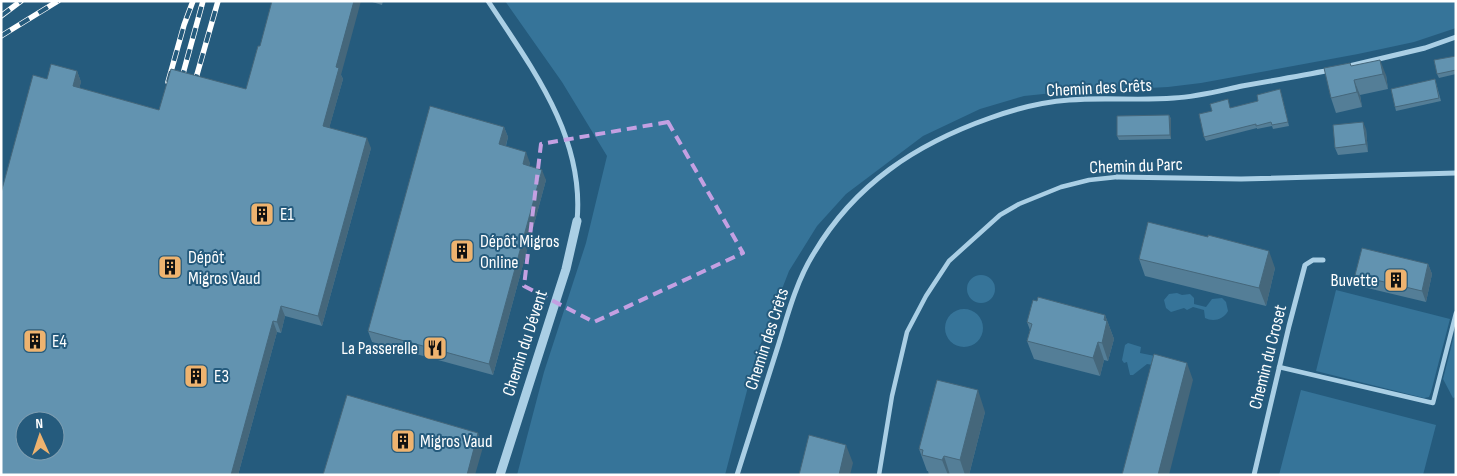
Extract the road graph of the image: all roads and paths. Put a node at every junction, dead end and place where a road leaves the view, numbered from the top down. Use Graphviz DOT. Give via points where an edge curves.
graph roads {
  1 [pos="488,1"];
  2 [pos="1456,37"];
  3 [pos="1456,173"];
  4 [pos="1117,177"];
  5 [pos="577,221"];
  6 [pos="1323,260"];
  7 [pos="1456,313"];
  8 [pos="1279,367"];
  9 [pos="500,475"];
  10 [pos="737,475"];
  11 [pos="879,475"];
  12 [pos="1254,475"];
  1 -- 5 [label="street" via="547,92 564,129 577,184"];
  2 -- 10 [label="street, Chemin des Crêts" via="1364,63 1197,96 1068,100 1035,105 970,125 918,149 852,202 813,254 797,288"];
  3 -- 4 [label="street, Chemin du Parc" via="1250,179"];
  4 -- 11 [label="street, Chemin du Parc" via="1061,187 1018,204 1000,215 949,261 907,332"];
  5 -- 9 [label="street, Chemin du Dévent" via="566,269"];
  6 -- 8 [label="street, Chemin du Croset" via="1313,260 1305,265"];
  7 -- 8 [label="street" via="1433,404"];
  8 -- 12 [label="street, Chemin du Croset"];
}
